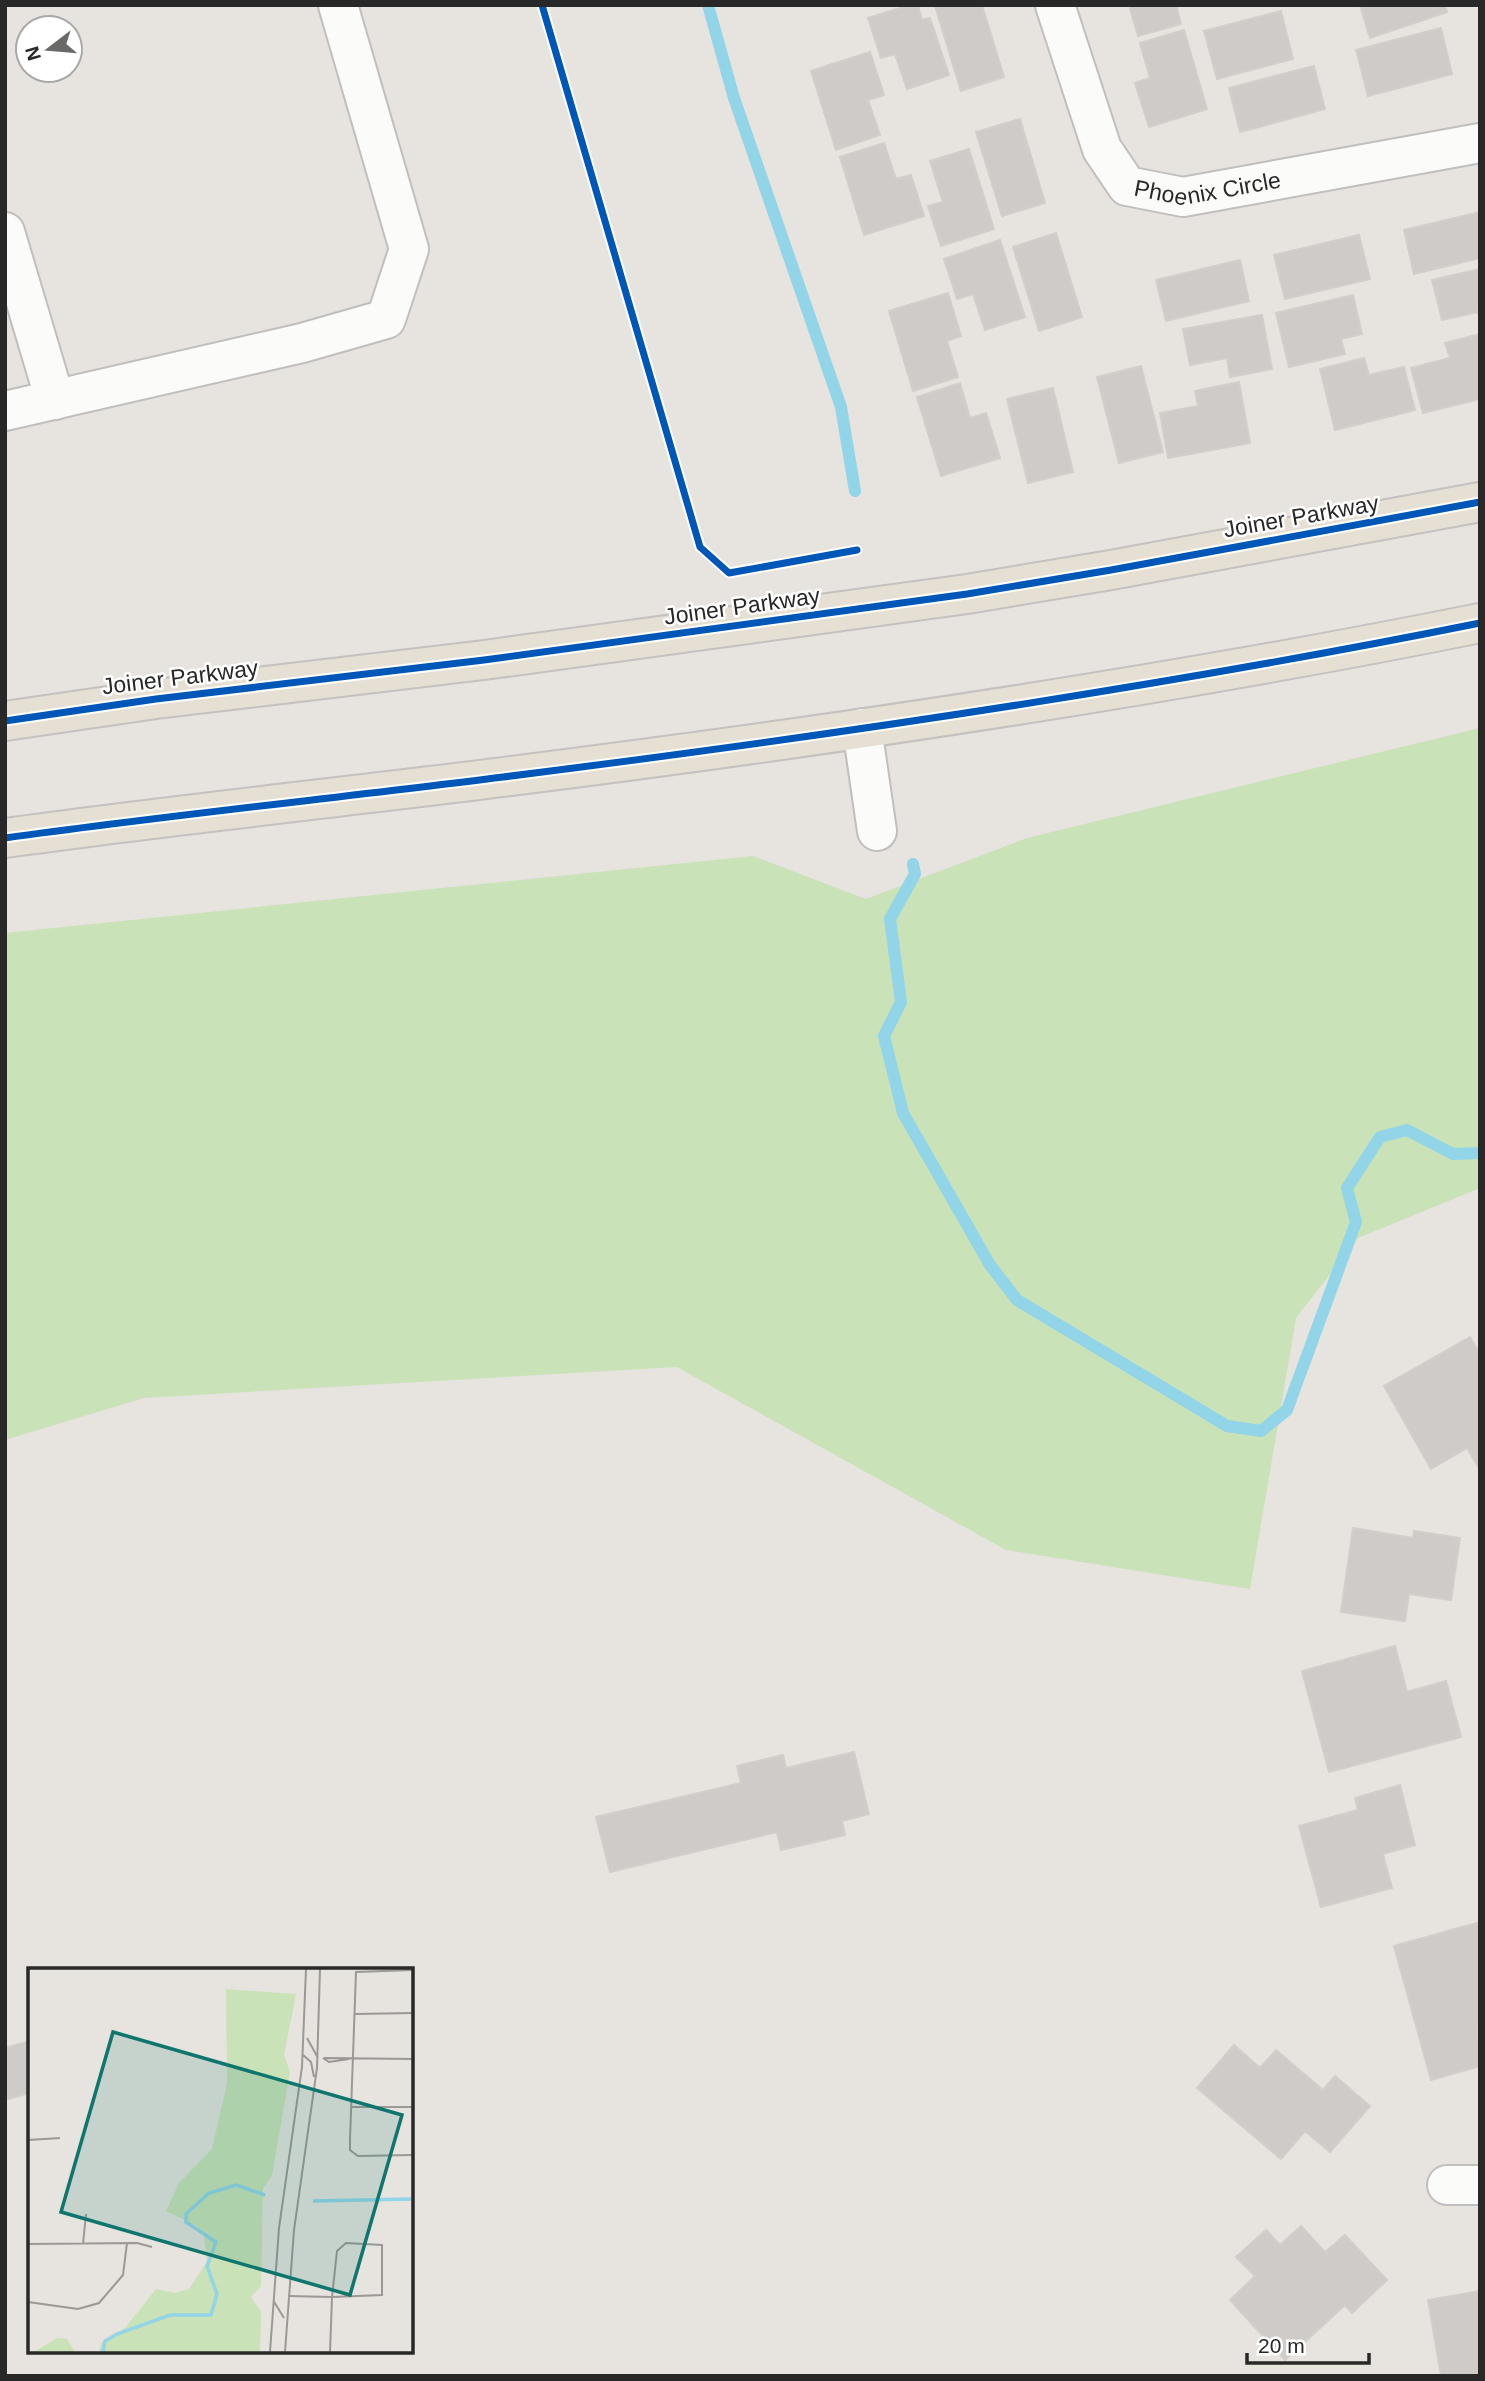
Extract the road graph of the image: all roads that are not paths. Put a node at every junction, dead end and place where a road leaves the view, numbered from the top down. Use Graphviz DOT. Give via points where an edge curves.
graph roads {
  1 [pos="338,5"];
  2 [pos="1055,5"];
  3 [pos="1480,142"];
  4 [pos="5,232"];
  5 [pos="55,400"];
  6 [pos="5,411"];
  7 [pos="1480,502"];
  8 [pos="1471,622"];
  9 [pos="5,721"];
  10 [pos="862,728"];
  11 [pos="877,831"];
  12 [pos="5,838"];
  1 -- 5 [label="street" via="409,249 386,319"];
  2 -- 3 [label="street, Phoenix Circle" via="1102,149 1127,186 1183,197"];
  4 -- 5 [label="street"];
  5 -- 6 [label="street"];
  7 -- 9 [label="main road, Joiner Parkway" via="967,594"];
  8 -- 10 [label="main road" via="1129,688"];
  10 -- 11 [label="street"];
  10 -- 12 [label="main road"];
}
